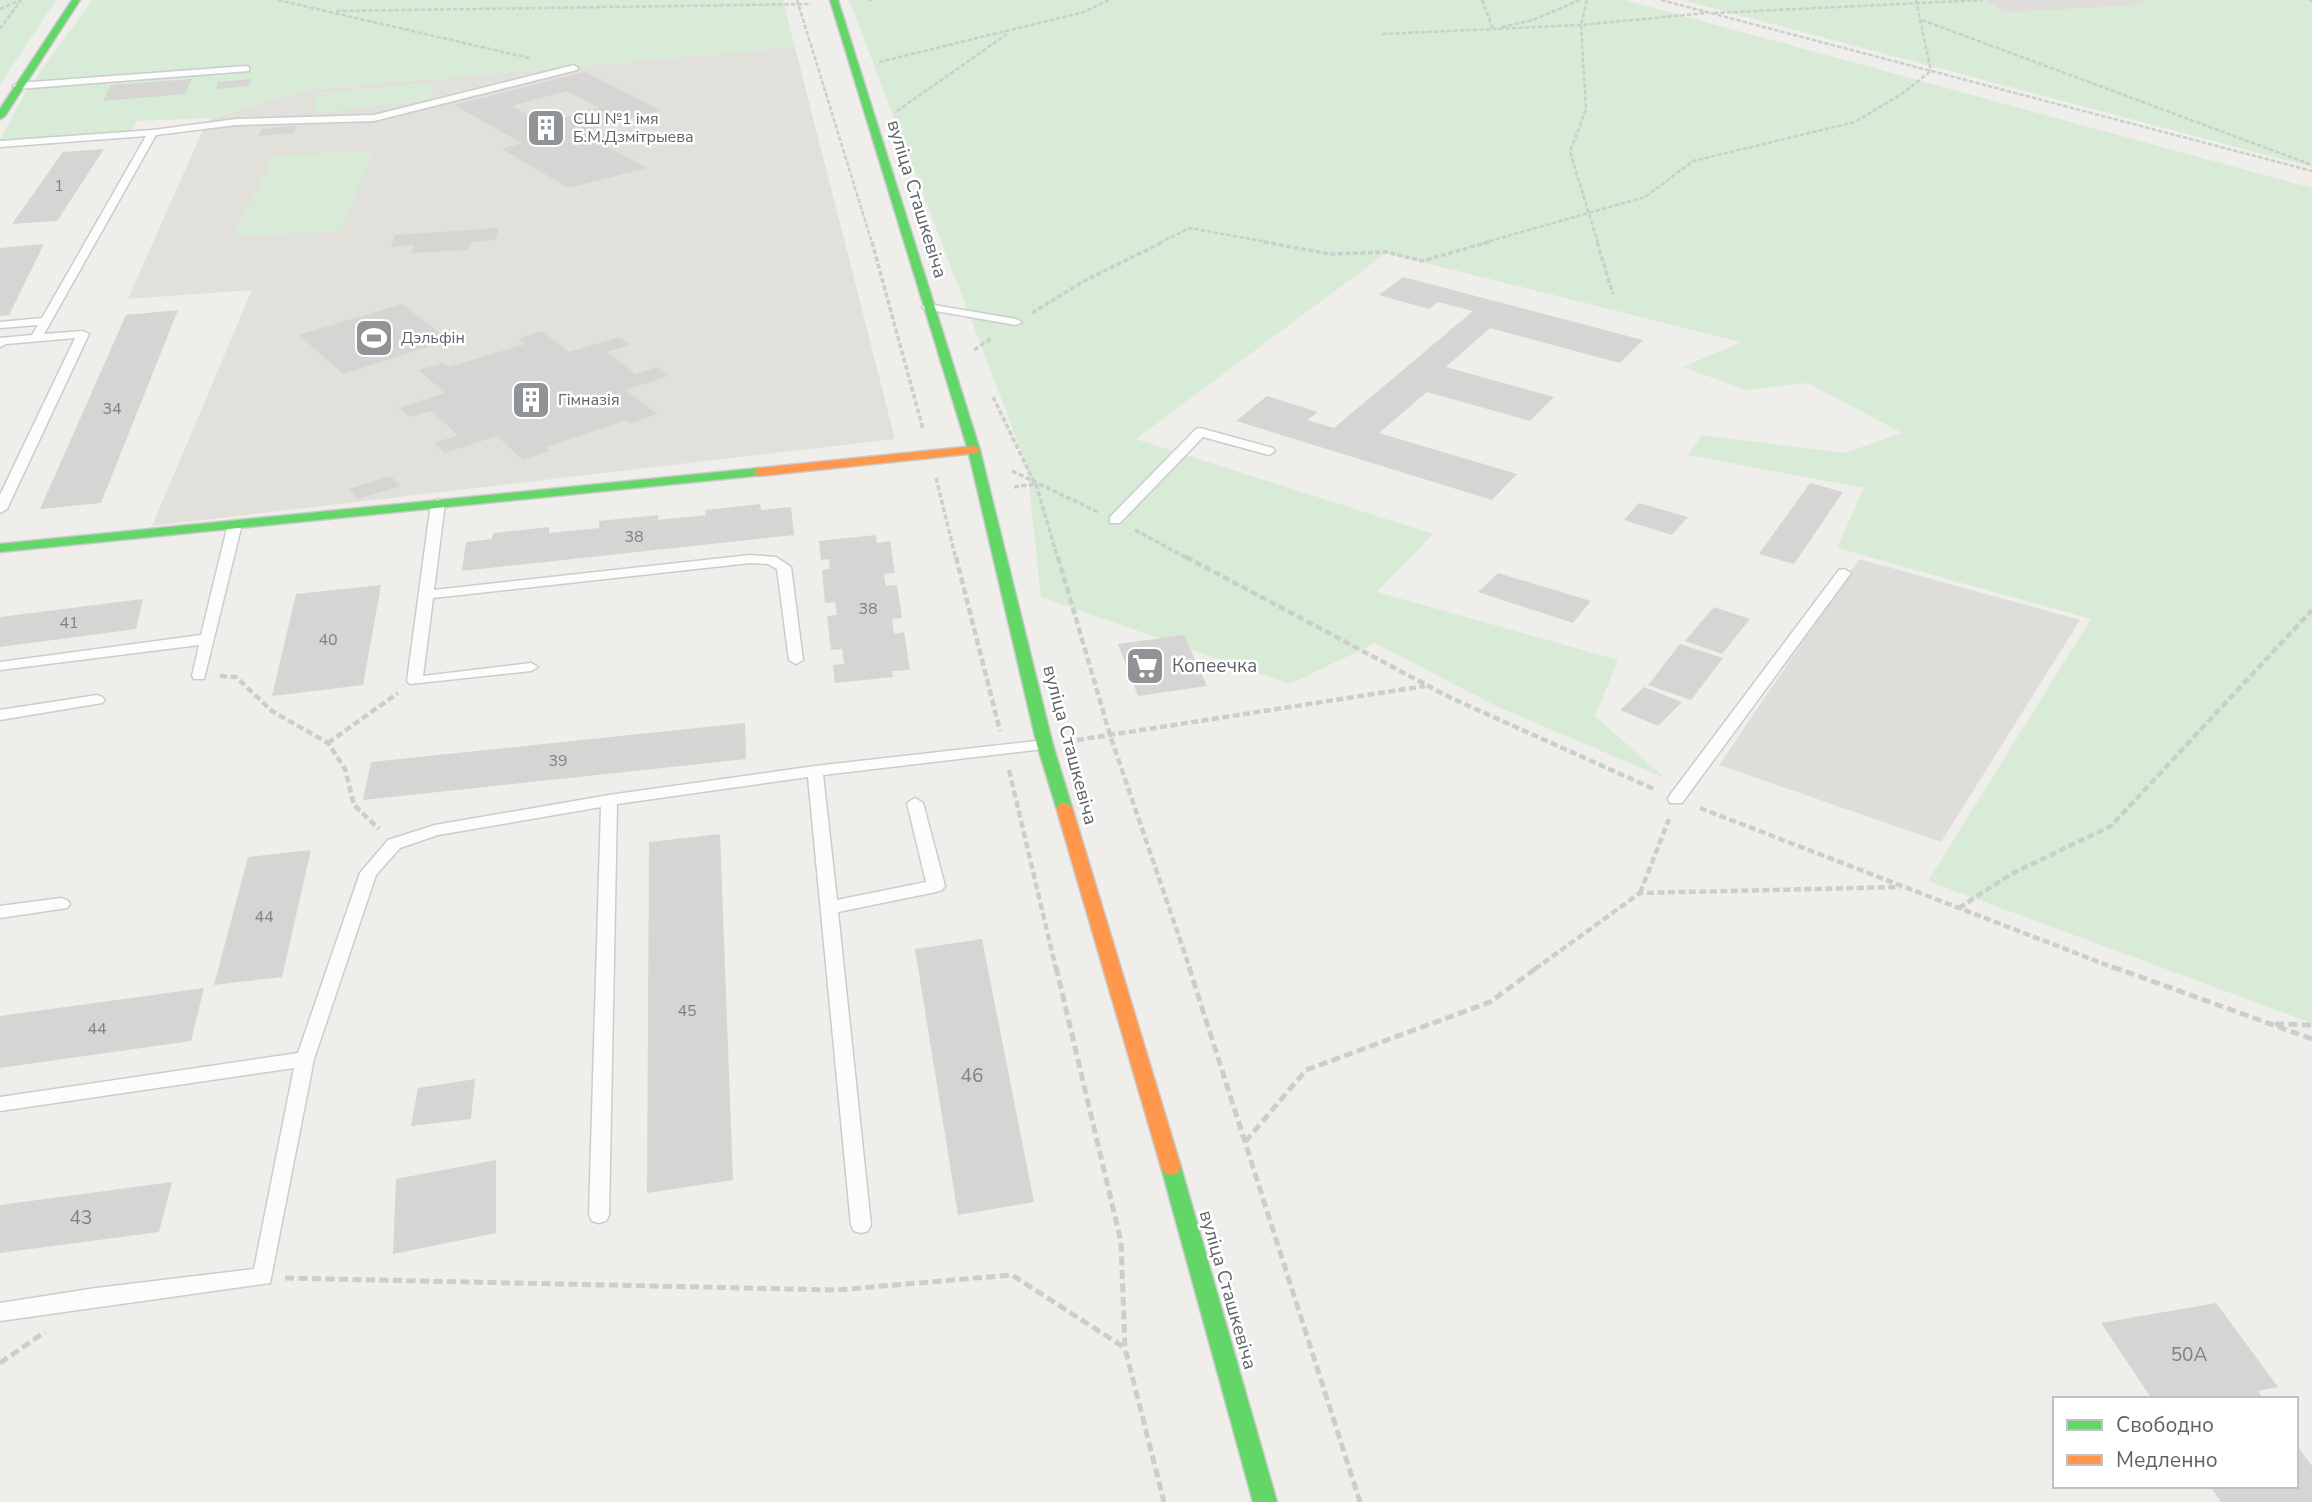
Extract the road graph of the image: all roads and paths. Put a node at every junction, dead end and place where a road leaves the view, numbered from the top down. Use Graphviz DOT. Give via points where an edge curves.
graph roads {
  1 [pos="21,0"];
  2 [pos="76,0"];
  3 [pos="278,0"];
  4 [pos="1109,0"];
  5 [pos="1482,0"];
  6 [pos="1580,0"];
  7 [pos="1587,0"];
  8 [pos="1661,0"];
  9 [pos="1983,0"];
  10 [pos="835,2"];
  11 [pos="1916,2"];
  12 [pos="0,9"];
  13 [pos="336,11"];
  14 [pos="1709,13"];
  15 [pos="1922,20"];
  16 [pos="1581,25"];
  17 [pos="0,29"];
  18 [pos="1491,30"];
  19 [pos="1010,31"];
  20 [pos="1382,34"];
  21 [pos="879,62"];
  22 [pos="574,68"];
  23 [pos="246,69"];
  24 [pos="1931,71"];
  25 [pos="18,86"];
  26 [pos="898,111"];
  27 [pos="0,116"];
  28 [pos="152,133"];
  29 [pos="0,144"];
  30 [pos="2312,164"];
  31 [pos="2312,171"];
  32 [pos="1590,215"];
  33 [pos="1613,293"];
  34 [pos="928,307"];
  35 [pos="960,312"];
  36 [pos="46,321"];
  37 [pos="1016,322"];
  38 [pos="0,325"];
  39 [pos="36,338"];
  40 [pos="0,344"];
  41 [pos="974,350"];
  42 [pos="990,389"];
  43 [pos="974,450"];
  44 [pos="1269,451"];
  45 [pos="1035,484"];
  46 [pos="984,490"];
  47 [pos="940,495"];
  48 [pos="438,503"];
  49 [pos="0,509"];
  50 [pos="1115,520"];
  51 [pos="235,524"];
  52 [pos="0,548"];
  53 [pos="1844,573"];
  54 [pos="426,595"];
  55 [pos="2312,610"];
  56 [pos="208,639"];
  57 [pos="796,660"];
  58 [pos="0,666"];
  59 [pos="531,667"];
  60 [pos="200,676"];
  61 [pos="415,681"];
  62 [pos="1427,686"];
  63 [pos="97,701"];
  64 [pos="0,715"];
  65 [pos="1110,735"];
  66 [pos="328,744"];
  67 [pos="1045,745"];
  68 [pos="815,771"];
  69 [pos="1676,799"];
  70 [pos="609,800"];
  71 [pos="915,803"];
  72 [pos="394,844"];
  73 [pos="1905,887"];
  74 [pos="1640,893"];
  75 [pos="61,904"];
  76 [pos="828,908"];
  77 [pos="1958,908"];
  78 [pos="0,912"];
  79 [pos="2270,1023"];
  80 [pos="2312,1025"];
  81 [pos="2312,1039"];
  82 [pos="304,1059"];
  83 [pos="0,1104"];
  84 [pos="1244,1143"];
  85 [pos="599,1214"];
  86 [pos="861,1225"];
  87 [pos="263,1277"];
  88 [pos="0,1312"];
  89 [pos="1125,1348"];
  90 [pos="1265,1502"];
  91 [pos="1360,1502"];
  1 -- 12 [label="path"];
  1 -- 17 [label="path"];
  2 -- 25 [label="street"];
  3 -- 13 [label="path"];
  4 -- 19 [label="path" via="1084,12"];
  5 -- 18 [label="path"];
  6 -- 18 [label="path" via="1533,20"];
  7 -- 16 [label="path"];
  8 -- 14 [label="path"];
  9 -- 11 [label="path"];
  10 -- 13 [label="path"];
  10 -- 34 [label="street, вуліца Сташкевіча"];
  11 -- 14 [label="path"];
  11 -- 15 [label="path"];
  13 -- 22 [label="path"];
  14 -- 16 [label="path"];
  14 -- 24 [label="path"];
  15 -- 24 [label="path"];
  15 -- 30 [label="path"];
  16 -- 18 [label="path"];
  16 -- 32 [label="path" via="1586,109 1570,152"];
  18 -- 20 [label="path"];
  19 -- 21 [label="path"];
  19 -- 26 [label="path"];
  22 -- 28 [label="lane" via="373,118 236,122"];
  23 -- 25 [label="lane"];
  24 -- 31 [label="path"];
  24 -- 32 [label="path" via="1855,122 1693,161 1645,197"];
  25 -- 27 [label="street"];
  28 -- 29 [label="lane"];
  28 -- 36 [label="lane"];
  32 -- 33 [label="path"];
  32 -- 37 [label="path" via="1422,261 1386,252 1330,254 1190,228 1084,281"];
  34 -- 35 [label="lane"];
  34 -- 43 [label="street, вуліца Сташкевіча"];
  35 -- 37 [label="lane"];
  35 -- 41 [label="path"];
  36 -- 38 [label="lane"];
  36 -- 39 [label="lane"];
  39 -- 40 [label="lane"];
  39 -- 49 [label="lane" via="83,334"];
  42 -- 45 [label="path"];
  43 -- 46 [label="street, вуліца Сташкевіча"];
  43 -- 48 [label="street"];
  44 -- 50 [label="lane" via="1200,432"];
  45 -- 46 [label="path"];
  45 -- 50 [label="path"];
  45 -- 65 [label="path"];
  46 -- 47 [label="path"];
  46 -- 67 [label="street, вуліца Сташкевіча"];
  48 -- 51 [label="street"];
  48 -- 54 [label="lane"];
  50 -- 62 [label="path"];
  51 -- 52 [label="street"];
  51 -- 56 [label="lane"];
  53 -- 69 [label="lane"];
  54 -- 57 [label="lane" via="771,560 784,568"];
  54 -- 61 [label="lane"];
  55 -- 77 [label="path" via="2111,826 2011,874"];
  56 -- 58 [label="lane"];
  56 -- 60 [label="lane"];
  59 -- 61 [label="lane"];
  60 -- 66 [label="path" via="236,677 272,711"];
  61 -- 66 [label="path"];
  62 -- 65 [label="path"];
  62 -- 69 [label="path"];
  63 -- 64 [label="lane"];
  65 -- 67 [label="path"];
  65 -- 84 [label="path"];
  66 -- 72 [label="path" via="345,769 354,805"];
  67 -- 68 [label="lane"];
  67 -- 90 [label="street, вуліца Сташкевіча" via="1194,1243"];
  68 -- 70 [label="lane"];
  68 -- 76 [label="lane"];
  69 -- 73 [label="path"];
  69 -- 74 [label="path"];
  70 -- 72 [label="lane" via="435,830"];
  70 -- 85 [label="lane"];
  71 -- 76 [label="lane" via="936,886"];
  72 -- 82 [label="lane" via="368,873"];
  73 -- 74 [label="path"];
  73 -- 77 [label="path"];
  74 -- 84 [label="path" via="1490,1002 1306,1070"];
  75 -- 78 [label="lane"];
  76 -- 86 [label="lane"];
  77 -- 79 [label="path"];
  79 -- 80 [label="path"];
  79 -- 81 [label="path"];
  82 -- 83 [label="lane"];
  82 -- 87 [label="lane"];
  84 -- 91 [label="path"];
  87 -- 88 [label="lane"];
  87 -- 89 [label="path" via="836,1290 1012,1275"];
}
